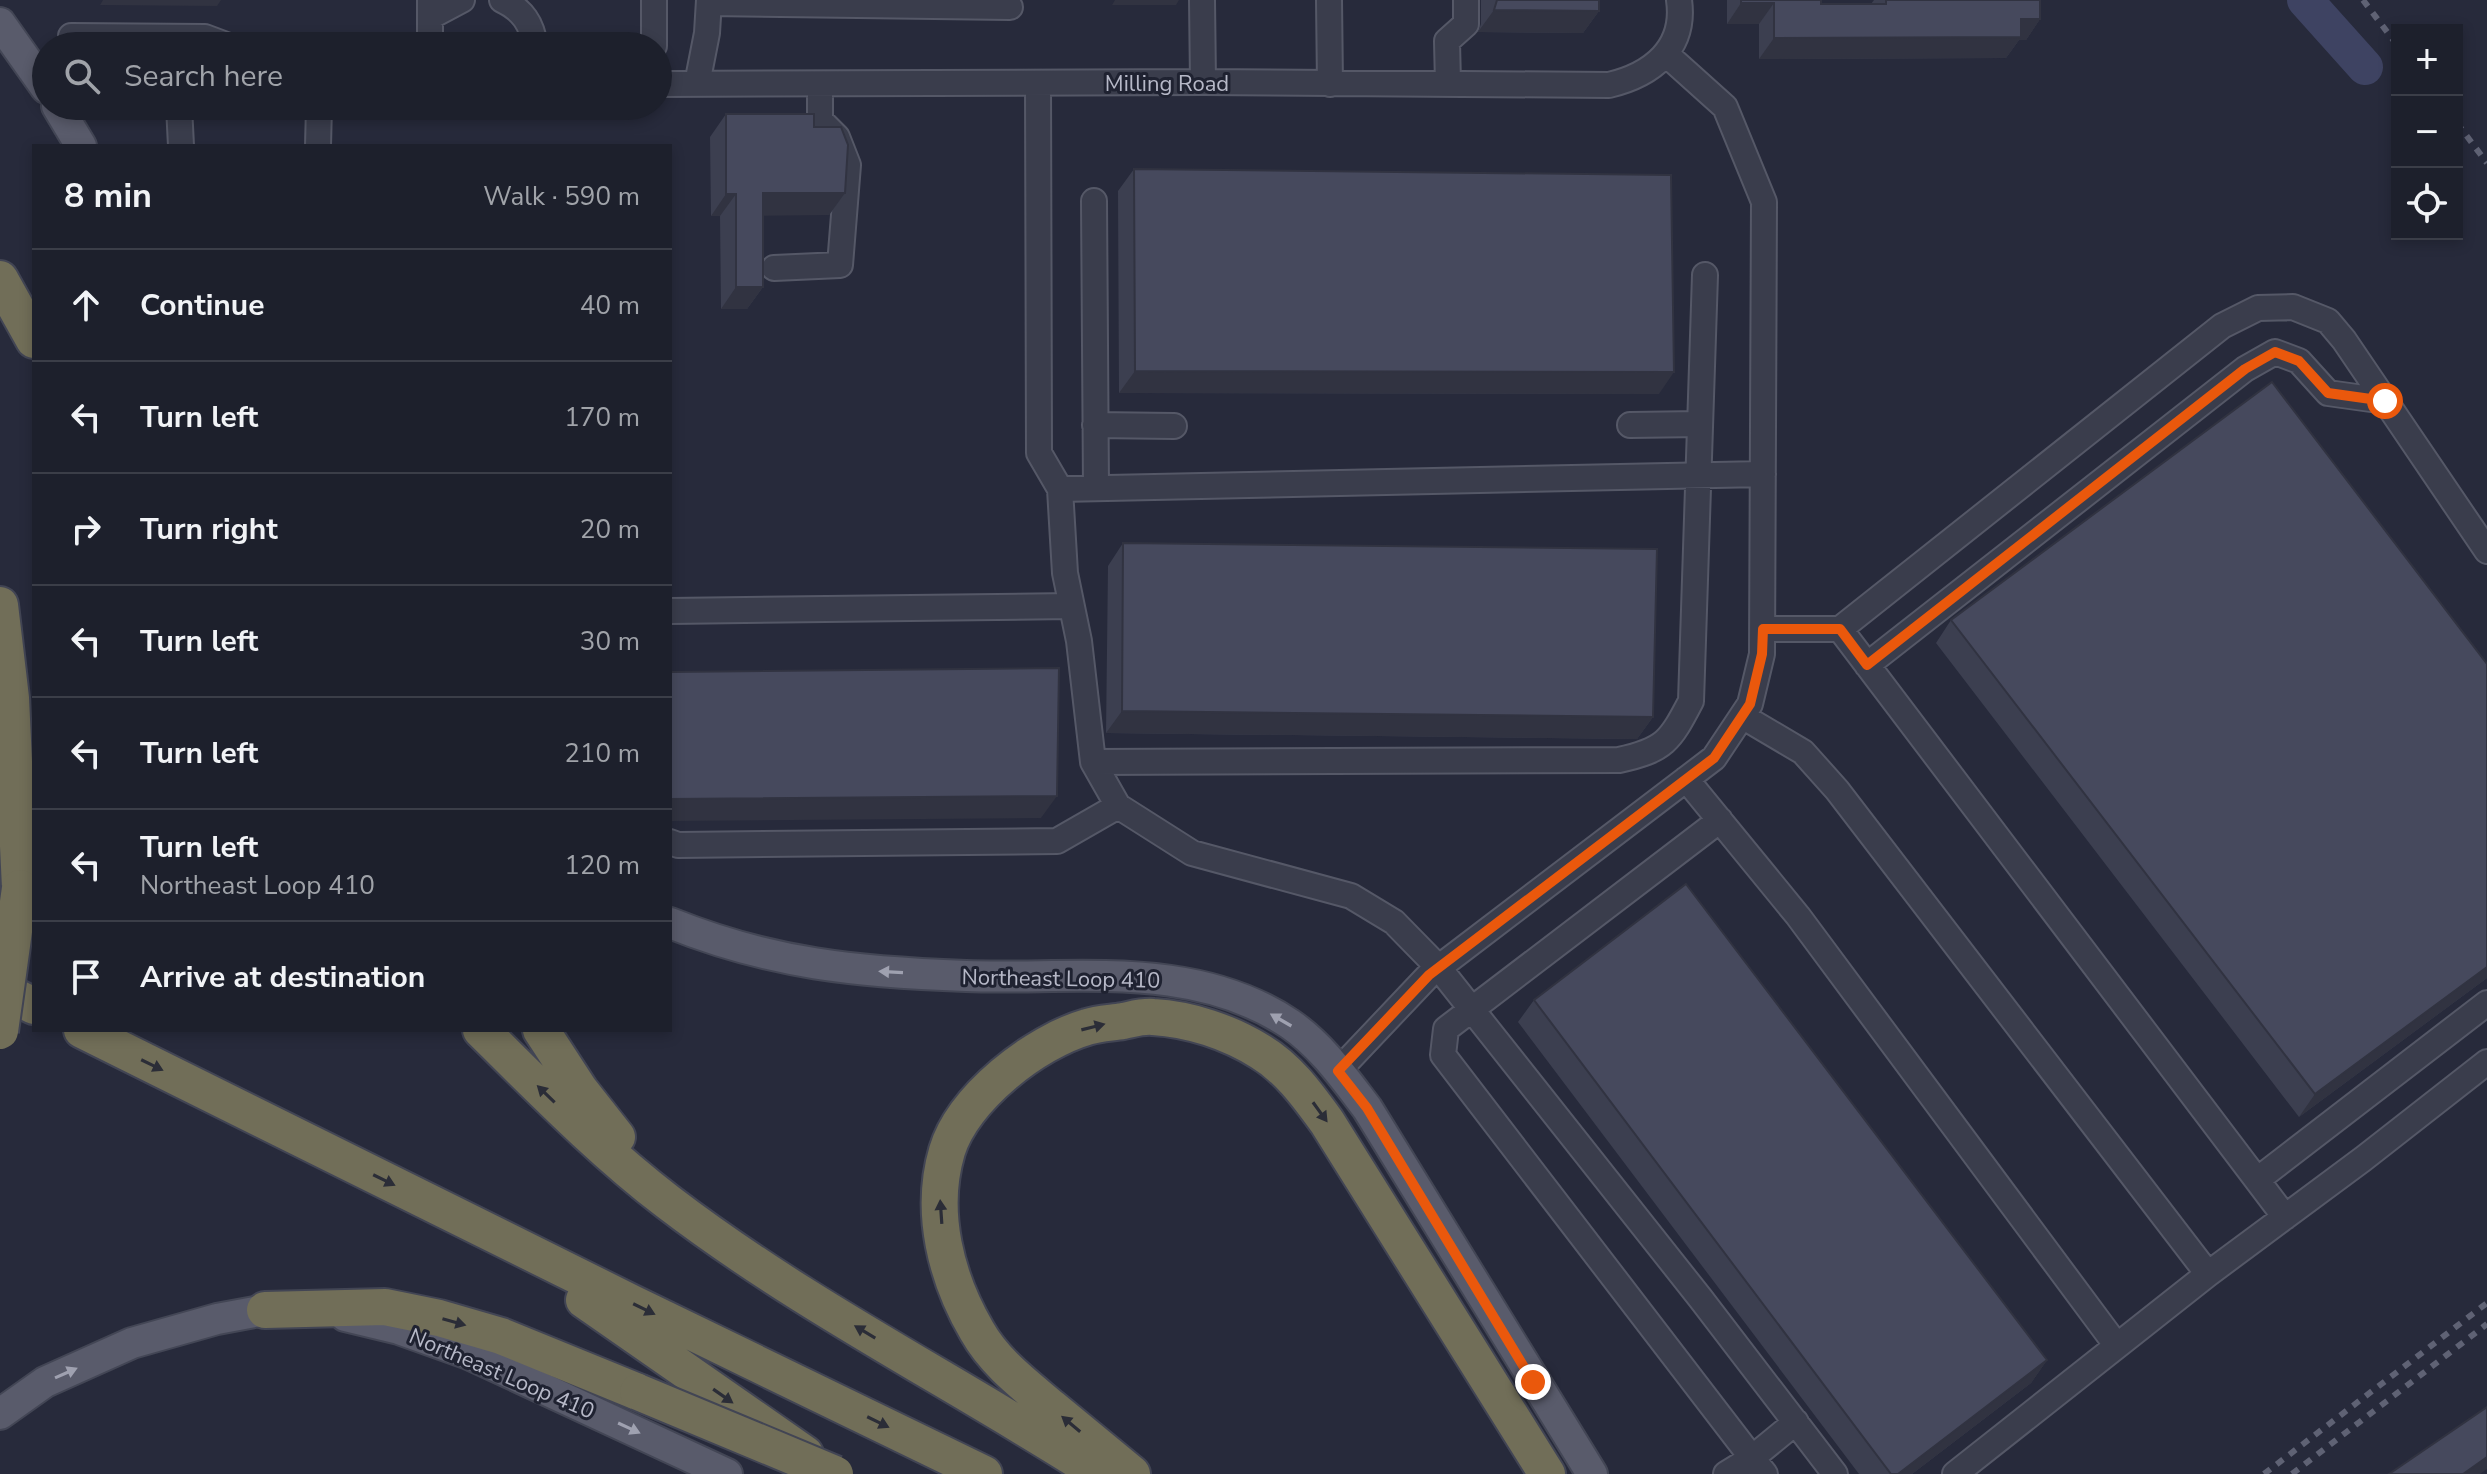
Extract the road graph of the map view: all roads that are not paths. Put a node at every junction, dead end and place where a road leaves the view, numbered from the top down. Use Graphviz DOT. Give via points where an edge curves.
graph roads {
  1 [pos="462,0"];
  2 [pos="502,0"];
  3 [pos="654,0"];
  4 [pos="1202,0"];
  5 [pos="1329,0"];
  6 [pos="1466,0"];
  7 [pos="1679,0"];
  8 [pos="709,2"];
  9 [pos="1010,7"];
  10 [pos="430,8"];
  11 [pos="0,23"];
  12 [pos="430,32"];
  13 [pos="532,32"];
  14 [pos="654,32"];
  15 [pos="1666,54"];
  16 [pos="32,68"];
  17 [pos="1203,82"];
  18 [pos="1038,83"];
  19 [pos="672,84"];
  20 [pos="697,84"];
  21 [pos="820,84"];
  22 [pos="1330,84"];
  23 [pos="1448,84"];
  24 [pos="65,120"];
  25 [pos="180,120"];
  26 [pos="319,120"];
  27 [pos="80,144"];
  28 [pos="181,144"];
  29 [pos="318,144"];
  30 [pos="1094,201"];
  31 [pos="774,268"];
  32 [pos="1705,275"];
  33 [pos="0,279"];
  34 [pos="32,336"];
  35 [pos="2385,401"];
  36 [pos="1700,424"];
  37 [pos="1095,425"];
  38 [pos="1630,425"];
  39 [pos="1174,426"];
  40 [pos="1763,474"];
  41 [pos="1698,475"];
  42 [pos="1096,488"];
  43 [pos="1060,489"];
  44 [pos="2487,551"];
  45 [pos="0,605"];
  46 [pos="1071,606"];
  47 [pos="672,611"];
  48 [pos="1763,629"];
  49 [pos="1840,629"];
  50 [pos="1867,665"];
  51 [pos="1742,716"];
  52 [pos="1093,762"];
  53 [pos="1686,779"];
  54 [pos="1118,806"];
  55 [pos="32,813"];
  56 [pos="1720,820"];
  57 [pos="672,843"];
  58 [pos="20,888"];
  59 [pos="672,924"];
  60 [pos="1439,968"];
  61 [pos="0,989"];
  62 [pos="2487,1003"];
  63 [pos="32,1005"];
  64 [pos="1472,1009"];
  65 [pos="0,1031"];
  66 [pos="86,1032"];
  67 [pos="483,1032"];
  68 [pos="542,1032"];
  69 [pos="2487,1062"];
  70 [pos="1338,1071"];
  71 [pos="2257,1180"];
  72 [pos="667,1201"];
  73 [pos="2285,1217"];
  74 [pos="474,1225"];
  75 [pos="2208,1274"];
  76 [pos="265,1310"];
  77 [pos="2117,1346"];
  78 [pos="0,1414"];
  79 [pos="1796,1422"];
  80 [pos="1758,1466"];
  81 [pos="727,1474"];
  82 [pos="834,1474"];
  83 [pos="984,1474"];
  84 [pos="1099,1474"];
  85 [pos="1132,1474"];
  86 [pos="1547,1474"];
  87 [pos="1592,1474"];
  88 [pos="1726,1474"];
  89 [pos="1835,1474"];
  90 [pos="1955,1474"];
  1 -- 10 [label="street"];
  2 -- 13 [label="street" via="521,11"];
  3 -- 14 [label="street"];
  4 -- 17 [label="street"];
  5 -- 22 [label="street"];
  6 -- 23 [label="street" via="1466,24 1447,41"];
  7 -- 15 [label="street" via="1677,29"];
  8 -- 9 [label="street"];
  8 -- 20 [label="street"];
  10 -- 12 [label="street"];
  11 -- 16 [label="main road"];
  15 -- 23 [label="street, Milling Road" via="1650,70 1609,85"];
  15 -- 40 [label="street" via="1725,107 1764,202"];
  17 -- 18 [label="street, Milling Road"];
  17 -- 22 [label="street, Milling Road"];
  18 -- 21 [label="street, Milling Road"];
  18 -- 43 [label="street" via="1039,453"];
  19 -- 20 [label="street, Milling Road"];
  20 -- 21 [label="street, Milling Road"];
  21 -- 31 [label="street" via="820,120 837,137 848,165 840,265"];
  22 -- 23 [label="street, Milling Road"];
  24 -- 27 [label="main road"];
  25 -- 28 [label="street"];
  26 -- 29 [label="street"];
  30 -- 37 [label="street"];
  32 -- 36 [label="street"];
  33 -- 34 [label="highway"];
  35 -- 44 [label="street"];
  35 -- 49 [label="street" via="2328,321 2293,307 2258,308 2222,326"];
  35 -- 50 [label="street" via="2328,393 2299,361 2275,352 2245,369"];
  36 -- 38 [label="street"];
  36 -- 41 [label="street"];
  37 -- 39 [label="street"];
  37 -- 42 [label="street"];
  40 -- 41 [label="street"];
  40 -- 48 [label="street"];
  41 -- 42 [label="street"];
  41 -- 52 [label="street" via="1691,701 1673,735 1649,753 1619,760"];
  42 -- 43 [label="street"];
  43 -- 46 [label="street"];
  45 -- 58 [label="highway" via="11,698"];
  46 -- 47 [label="street"];
  46 -- 52 [label="street"];
  48 -- 49 [label="street"];
  48 -- 51 [label="street" via="1750,704"];
  49 -- 50 [label="street"];
  50 -- 71 [label="street"];
  51 -- 53 [label="street" via="1714,758"];
  51 -- 75 [label="street" via="1803,752 1837,790"];
  52 -- 54 [label="street"];
  53 -- 56 [label="street"];
  53 -- 60 [label="street"];
  54 -- 57 [label="street" via="1057,841"];
  54 -- 60 [label="street" via="1192,853 1351,896 1394,922"];
  55 -- 58 [label="highway"];
  56 -- 64 [label="street"];
  56 -- 77 [label="street" via="1798,916"];
  58 -- 65 [label="highway, bridge"];
  70 -- 59 [label="main road, Northeast Loop 410, one-way" via="1290,1024 1249,1002 1201,986 1147,977 859,971 782,959"];
  60 -- 64 [label="street"];
  60 -- 70 [label="street"];
  61 -- 63 [label="highway"];
  62 -- 71 [label="street"];
  64 -- 79 [label="street"];
  64 -- 80 [label="street" via="1446,1029 1443,1055"];
  66 -- 74 [label="highway, one-way"];
  72 -- 67 [label="highway, one-way" via="564,1112"];
  68 -- 72 [label="highway" via="580,1090"];
  69 -- 73 [label="street"];
  70 -- 87 [label="main road, Northeast Loop 410" via="1367,1108"];
  71 -- 73 [label="street"];
  84 -- 72 [label="highway, one-way" via="791,1288"];
  73 -- 75 [label="street"];
  74 -- 82 [label="highway, one-way"];
  74 -- 83 [label="highway, one-way"];
  75 -- 77 [label="street"];
  78 -- 76 [label="main road, Northeast Loop 410, one-way" via="45,1382 132,1343"];
  76 -- 81 [label="main road, Northeast Loop 410, one-way" via="355,1317 399,1329 469,1354"];
  76 -- 82 [label="highway, one-way, bridge" via="385,1307 439,1318 501,1336"];
  77 -- 90 [label="street"];
  79 -- 80 [label="street"];
  79 -- 89 [label="street"];
  80 -- 88 [label="street"];
  85 -- 86 [label="highway, one-way" via="1008,1372 978,1333 944,1252 940,1200 947,1150 968,1109 1006,1073 1043,1047 1087,1027 1151,1016 1230,1036 1263,1053 1298,1083"];
}
